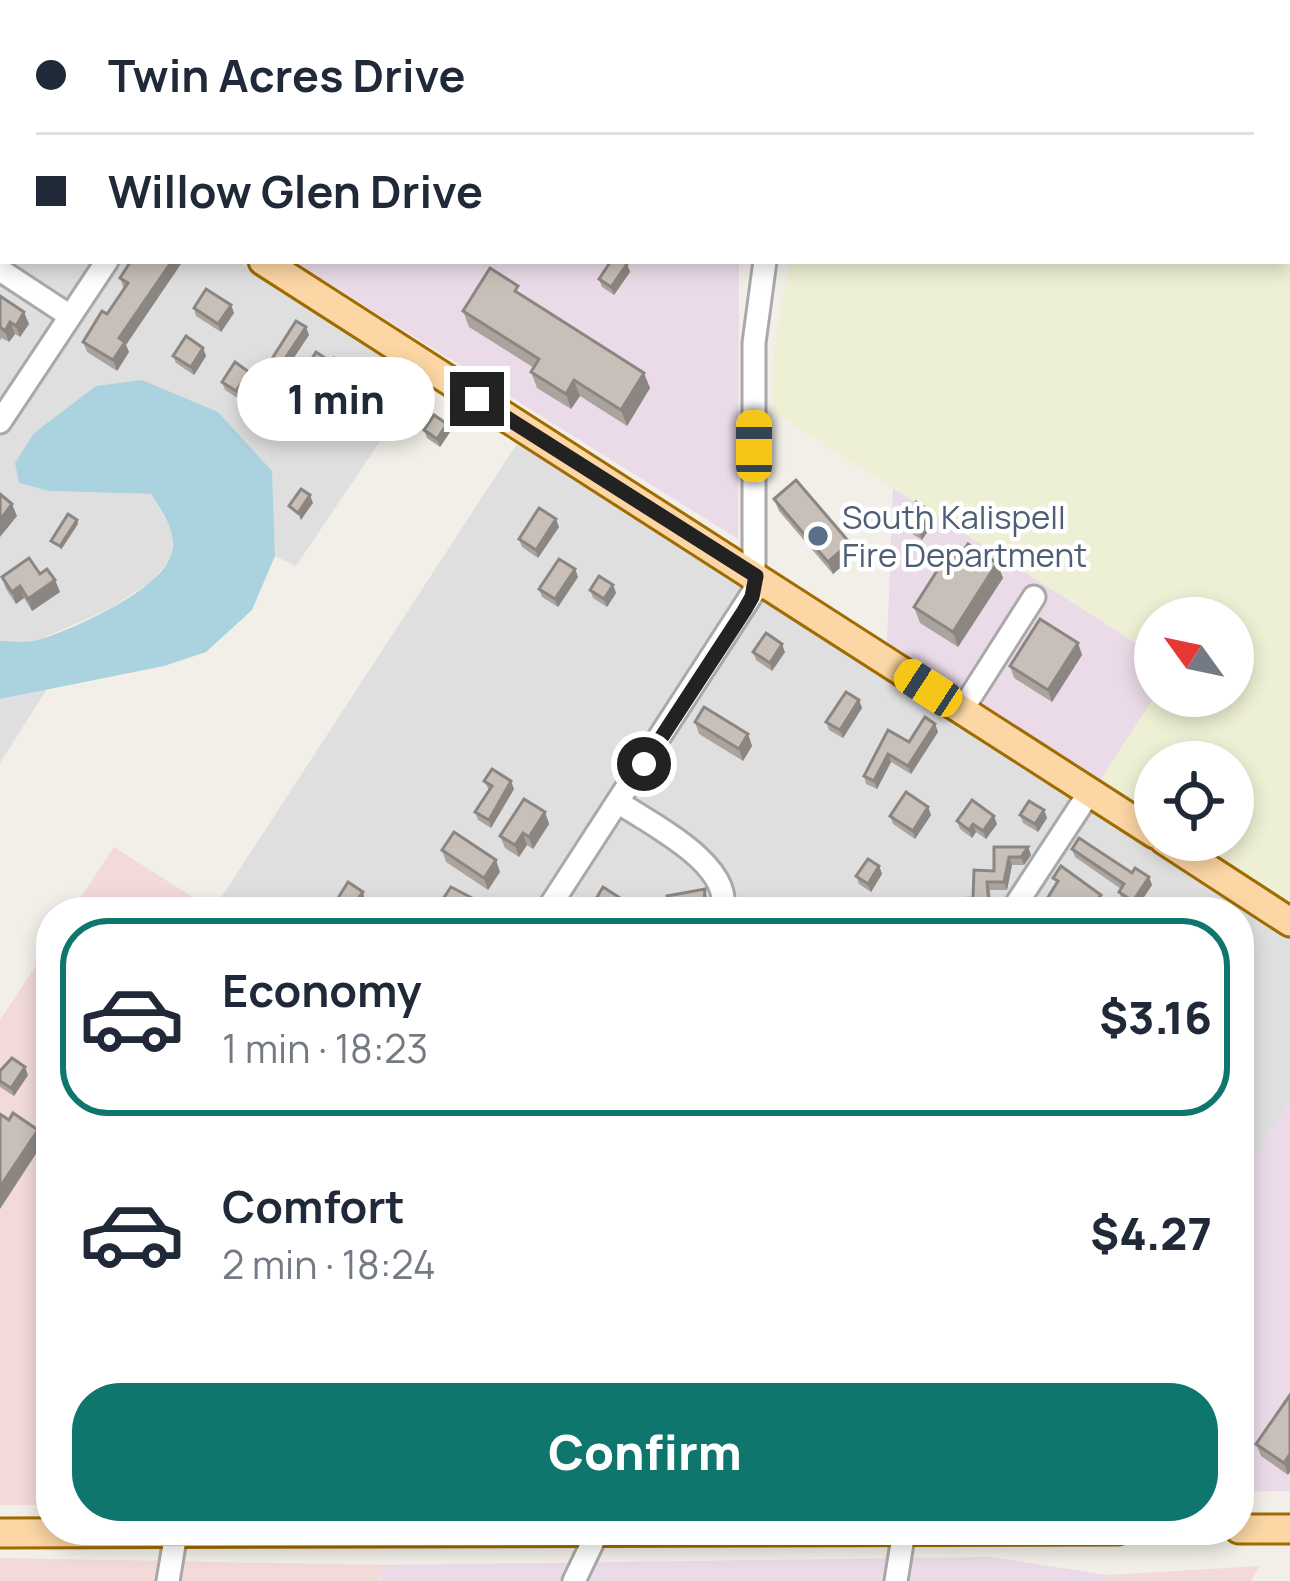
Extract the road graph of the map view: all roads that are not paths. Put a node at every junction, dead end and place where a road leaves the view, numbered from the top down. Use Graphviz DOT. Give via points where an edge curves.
graph roads {
  1 [pos="105,264"];
  2 [pos="267,264"];
  3 [pos="765,264"];
  4 [pos="0,270"];
  5 [pos="70,316"];
  6 [pos="0,422"];
  7 [pos="756,576"];
  8 [pos="1034,597"];
  9 [pos="962,710"];
  10 [pos="1089,793"];
  11 [pos="618,802"];
  12 [pos="1134,822"];
  13 [pos="1196,861"];
  14 [pos="556,897"];
  15 [pos="724,897"];
  16 [pos="1021,897"];
  17 [pos="1252,897"];
  18 [pos="1254,899"];
  19 [pos="1290,922"];
  20 [pos="1254,1529"];
  21 [pos="1290,1529"];
  22 [pos="0,1533"];
  23 [pos="36,1533"];
  24 [pos="174,1545"];
  25 [pos="591,1545"];
  26 [pos="902,1545"];
  27 [pos="168,1581"];
  28 [pos="574,1581"];
  29 [pos="896,1581"];
  1 -- 5 [label="street"];
  2 -- 7 [label="main road"];
  3 -- 7 [label="street" via="754,343"];
  4 -- 5 [label="street"];
  5 -- 6 [label="street"];
  7 -- 9 [label="main road"];
  7 -- 11 [label="street" via="744,611"];
  8 -- 9 [label="street"];
  9 -- 10 [label="main road"];
  10 -- 12 [label="main road"];
  10 -- 16 [label="street"];
  11 -- 14 [label="street"];
  11 -- 15 [label="street" via="715,872"];
  13 -- 17 [label="main road"];
  18 -- 19 [label="main road"];
  20 -- 21 [label="main road"];
  22 -- 23 [label="main road"];
  24 -- 27 [label="street"];
  25 -- 28 [label="street"];
  26 -- 29 [label="street"];
}
